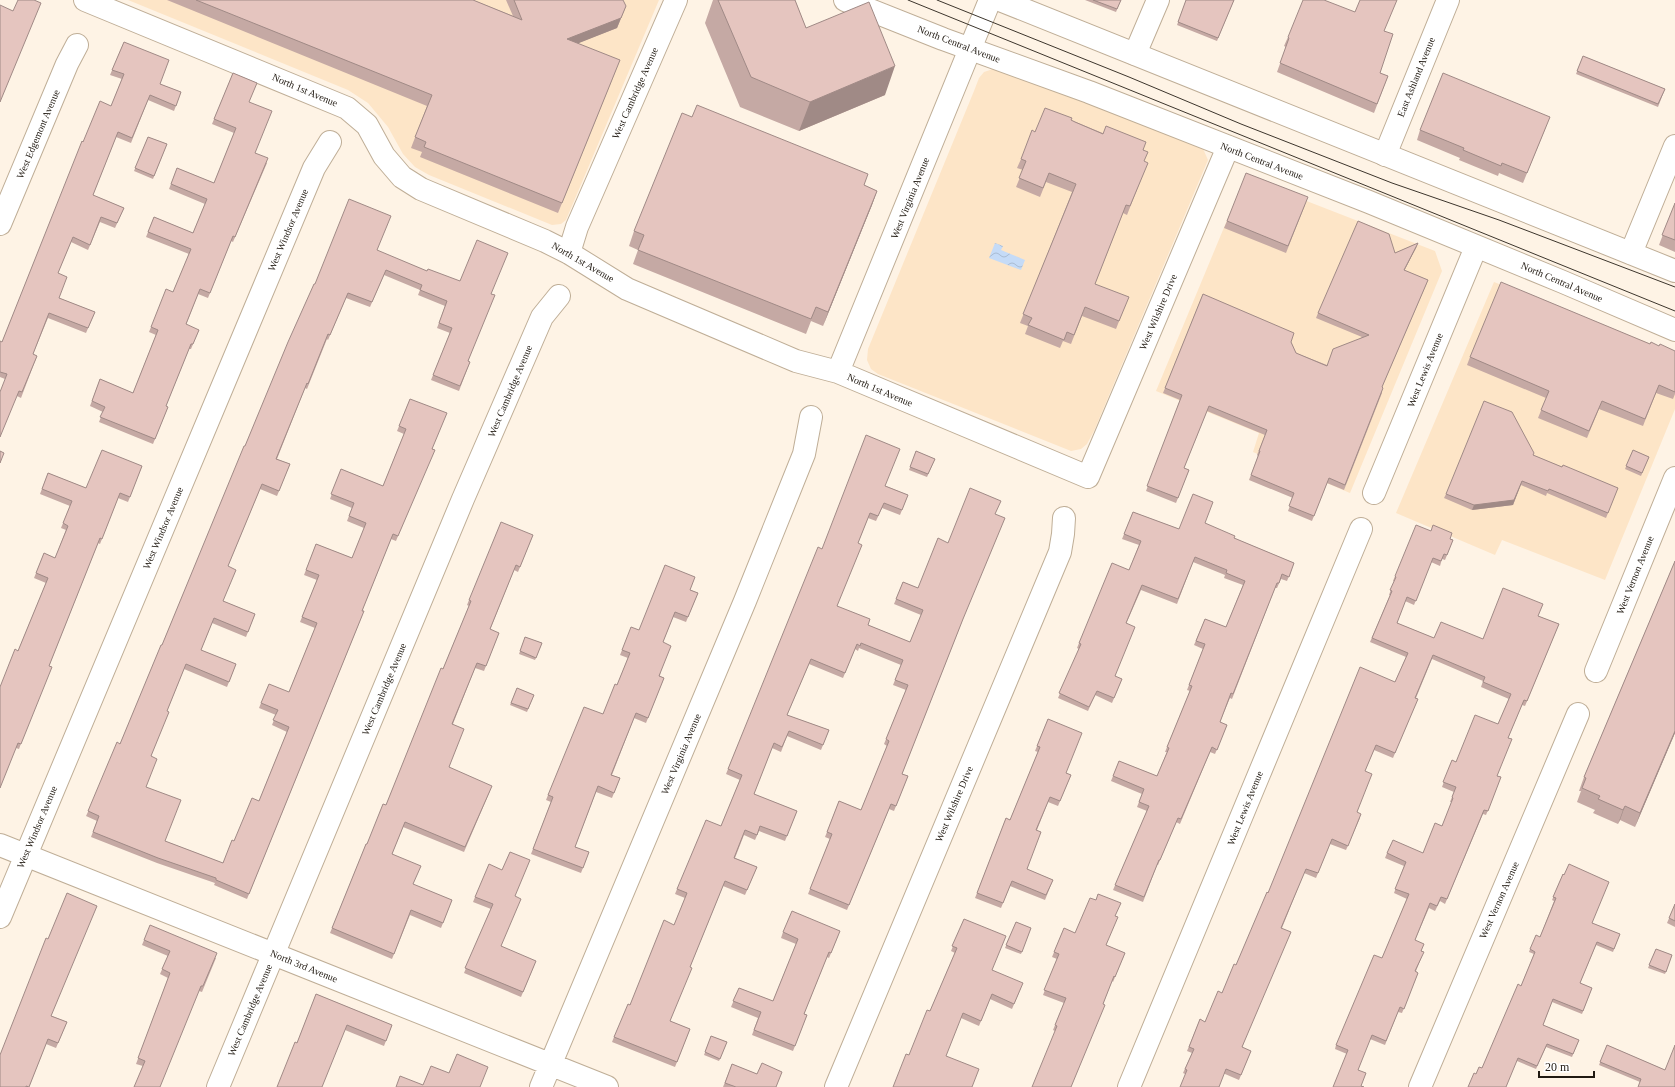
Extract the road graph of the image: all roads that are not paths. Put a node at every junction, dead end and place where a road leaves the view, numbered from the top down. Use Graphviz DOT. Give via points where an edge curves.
graph roads {
  1 [pos="676,0"];
  2 [pos="845,0"];
  3 [pos="990,0"];
  4 [pos="1000,0"];
  5 [pos="1158,0"];
  6 [pos="1448,0"];
  7 [pos="91,1"];
  8 [pos="77,45"];
  9 [pos="970,48"];
  10 [pos="1135,54"];
  11 [pos="330,142"];
  12 [pos="1675,146"];
  13 [pos="1228,147"];
  14 [pos="1385,154"];
  15 [pos="0,224"];
  16 [pos="1476,247"];
  17 [pos="570,253"];
  18 [pos="1631,253"];
  19 [pos="1675,271"];
  20 [pos="559,296"];
  21 [pos="1675,330"];
  22 [pos="838,372"];
  23 [pos="811,417"];
  24 [pos="1088,477"];
  25 [pos="1675,478"];
  26 [pos="1374,493"];
  27 [pos="1064,518"];
  28 [pos="1360,529"];
  29 [pos="1596,671"];
  30 [pos="1578,714"];
  31 [pos="0,845"];
  32 [pos="26,855"];
  33 [pos="0,917"];
  34 [pos="273,954"];
  35 [pos="550,1065"];
  36 [pos="218,1087"];
  37 [pos="541,1087"];
  38 [pos="607,1087"];
  39 [pos="836,1087"];
  40 [pos="1130,1087"];
  41 [pos="1420,1087"];
  1 -- 17 [label="street, West Cambridge Avenue" via="577,227"];
  2 -- 9 [label="street, North Central Avenue"];
  3 -- 9 [label="street, West Virginia Avenue"];
  4 -- 10 [label="street"];
  5 -- 10 [label="street"];
  6 -- 14 [label="street, East Ashland Avenue"];
  7 -- 17 [label="street, North 1st Avenue" via="347,108 368,125 384,156 402,177 421,190"];
  8 -- 15 [label="street, West Edgemont Avenue"];
  9 -- 13 [label="street, North Central Avenue"];
  9 -- 22 [label="street, West Virginia Avenue"];
  10 -- 14 [label="street"];
  11 -- 32 [label="street, West Windsor Avenue" via="314,168"];
  12 -- 18 [label="street"];
  13 -- 16 [label="street, North Central Avenue"];
  13 -- 24 [label="street, West Wilshire Drive"];
  14 -- 18 [label="street"];
  16 -- 21 [label="street, North Central Avenue"];
  16 -- 26 [label="street, West Lewis Avenue"];
  17 -- 22 [label="street, North 1st Avenue" via="628,289 796,361"];
  18 -- 19 [label="street"];
  20 -- 34 [label="street, West Cambridge Avenue" via="542,317 460,506"];
  22 -- 24 [label="street, North 1st Avenue"];
  23 -- 35 [label="street, West Virginia Avenue" via="804,454 748,594"];
  25 -- 29 [label="street, West Vernon Avenue"];
  27 -- 39 [label="street, West Wilshire Drive" via="1060,552"];
  28 -- 40 [label="street, West Lewis Avenue"];
  30 -- 41 [label="street, West Vernon Avenue"];
  31 -- 32 [label="street, North 3rd Avenue"];
  32 -- 33 [label="street, West Windsor Avenue"];
  32 -- 34 [label="street, North 3rd Avenue"];
  34 -- 35 [label="street, North 3rd Avenue"];
  34 -- 36 [label="street, West Cambridge Avenue"];
  35 -- 37 [label="street, West Virginia Avenue"];
  35 -- 38 [label="street, North 3rd Avenue"];
}
